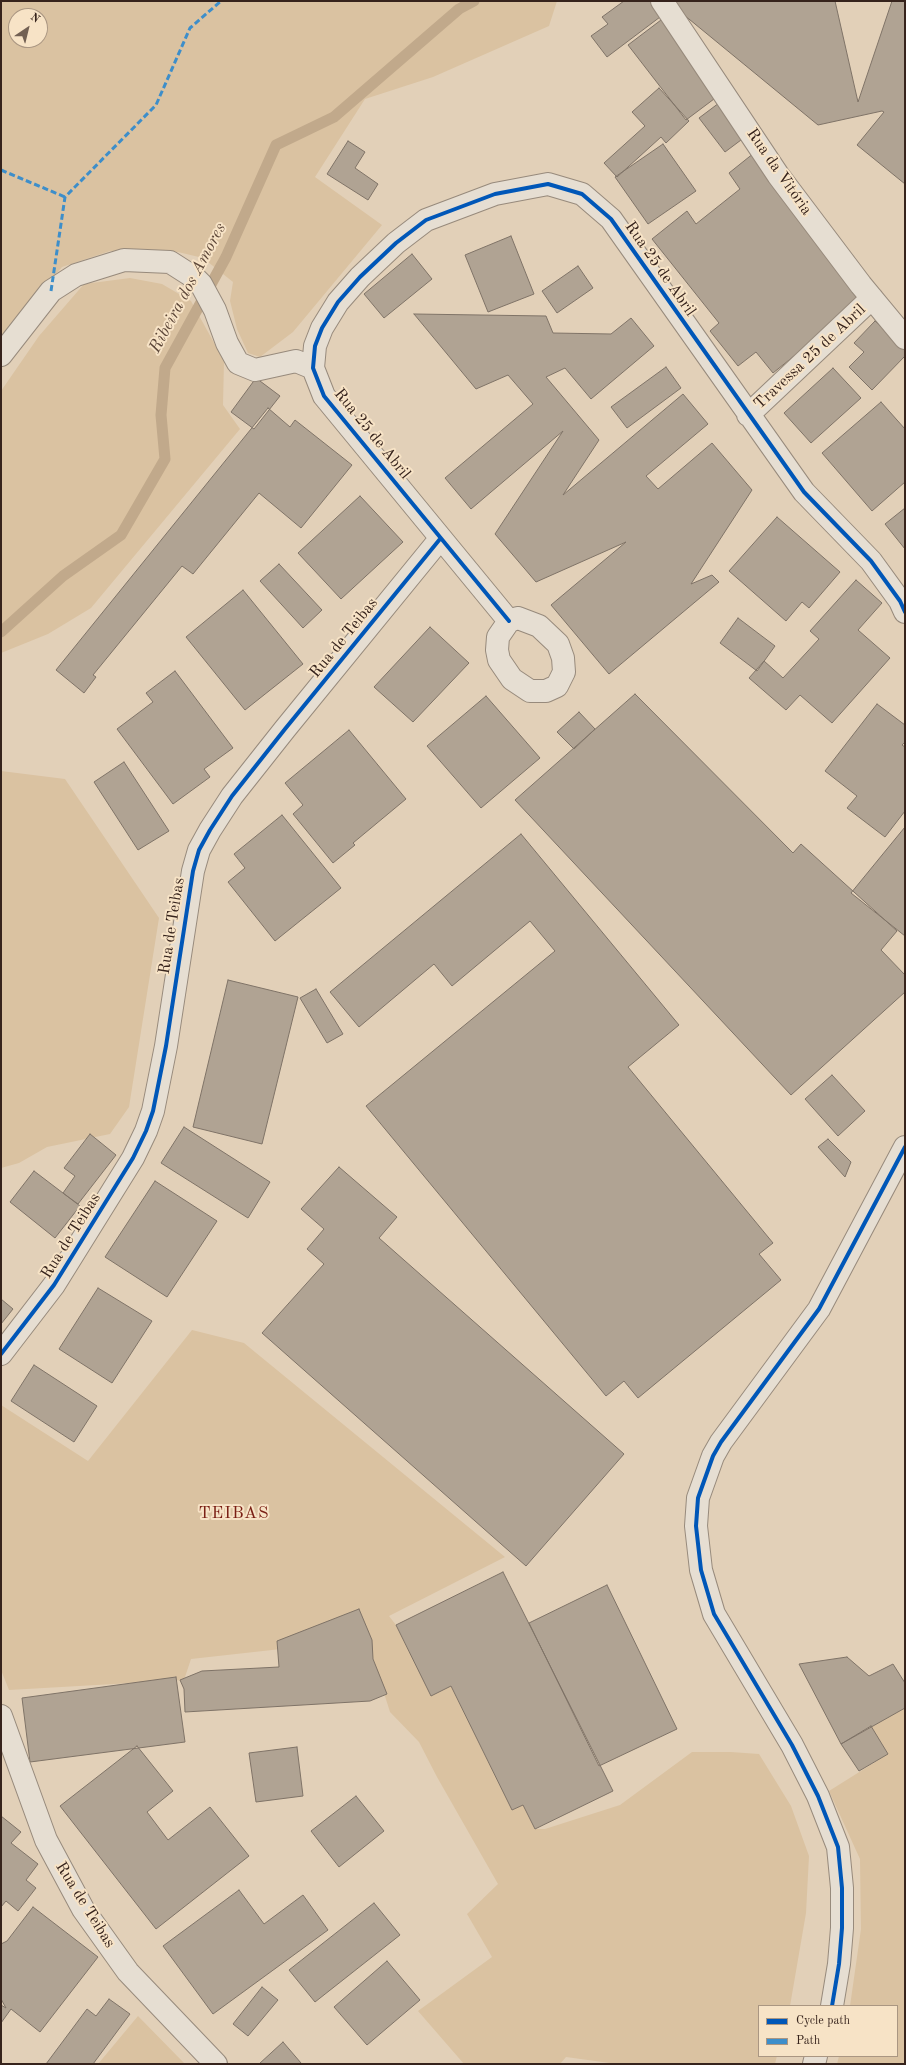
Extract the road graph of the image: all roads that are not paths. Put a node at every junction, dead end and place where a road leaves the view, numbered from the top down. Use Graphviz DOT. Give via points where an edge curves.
graph roads {
  1 [pos="662,1"];
  2 [pos="872,298"];
  3 [pos="905,338"];
  4 [pos="1,355"];
  5 [pos="313,368"];
  6 [pos="748,415"];
  7 [pos="440,539"];
  8 [pos="905,612"];
  9 [pos="510,621"];
  10 [pos="905,1147"];
  11 [pos="1,1354"];
  12 [pos="1,1716"];
  13 [pos="832,2005"];
  14 [pos="216,2064"];
  1 -- 2 [label="street, Rua da Vitória" via="778,175"];
  2 -- 3 [label="street, Rua da Vitória"];
  2 -- 6 [label="street, Travessa 25 de Abril"];
  4 -- 5 [label="street" via="51,291 76,275 124,260 170,262 195,278 215,310 227,343 238,363 255,370 296,361"];
  5 -- 6 [label="street, Rua 25 de Abril" via="315,346 322,328 338,302 396,243 426,220 495,194 548,184 582,194 611,219"];
  5 -- 7 [label="street, Rua 25 de Abril" via="324,396"];
  6 -- 8 [label="street, Rua 25 de Abril" via="804,492 871,561"];
  7 -- 9 [label="street, Rua 25 de Abril"];
  7 -- 11 [label="street, Rua de Teibas" via="275,741 232,796 210,830 193,871 166,1046 153,1111 146,1131 134,1158 54,1285"];
  10 -- 13 [label="street" via="819,1309 721,1442 713,1456 698,1498 696,1526 702,1570 714,1614 792,1745 818,1796 838,1847 842,1928"];
  12 -- 14 [label="street, Rua de Teibas" via="46,1840 83,1909 128,1972"];
}
